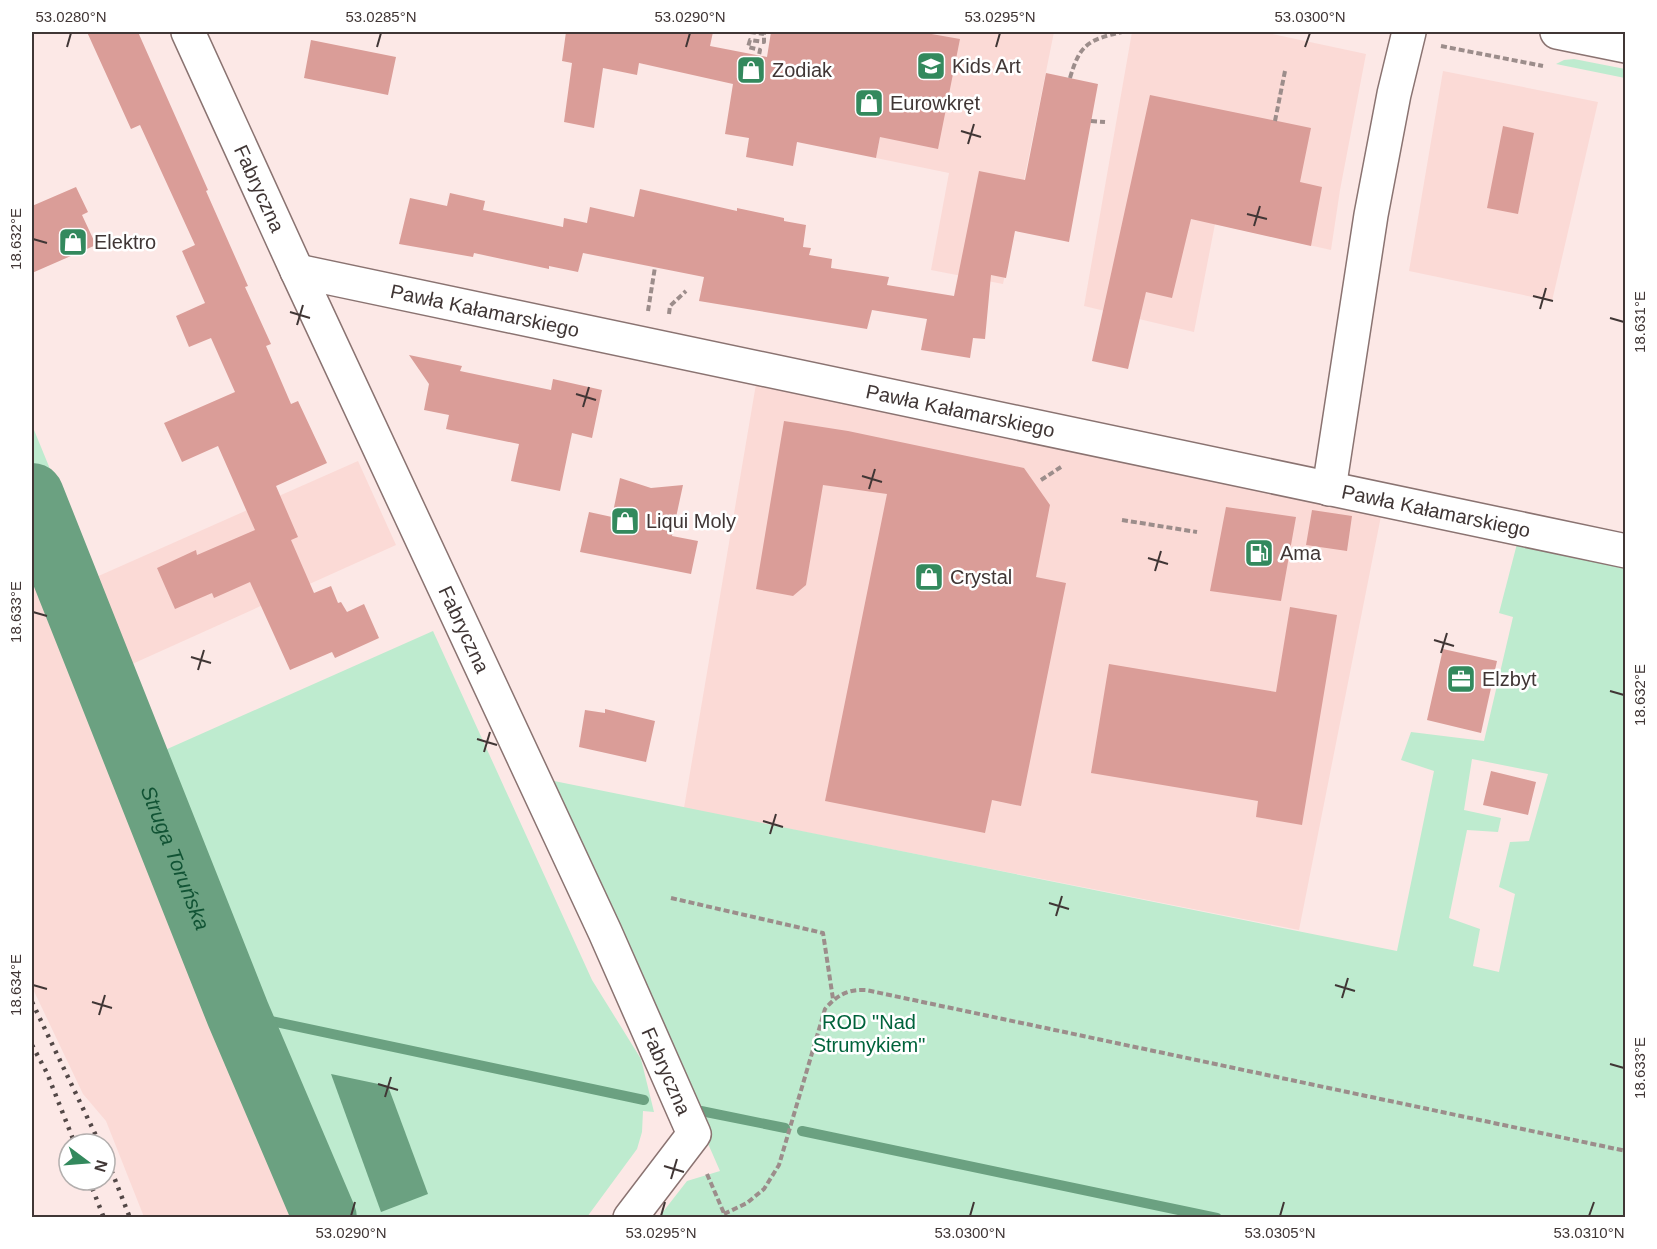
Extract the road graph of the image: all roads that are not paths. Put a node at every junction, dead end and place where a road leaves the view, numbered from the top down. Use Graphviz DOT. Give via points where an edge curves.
graph roads {
  1 [pos="188,32"];
  2 [pos="1557,32"];
  3 [pos="1408,35"];
  4 [pos="1626,46"];
  5 [pos="297,271"];
  6 [pos="1329,489"];
  7 [pos="1626,551"];
  8 [pos="630,1218"];
  1 -- 5 [label="street, Fabryczna"];
  2 -- 4 [label="street"];
  3 -- 6 [label="street" via="1371,214"];
  5 -- 6 [label="street, Pawła Kałamarskiego"];
  5 -- 8 [label="street, Fabryczna" via="600,921 694,1134"];
  6 -- 7 [label="street, Pawła Kałamarskiego"];
}
